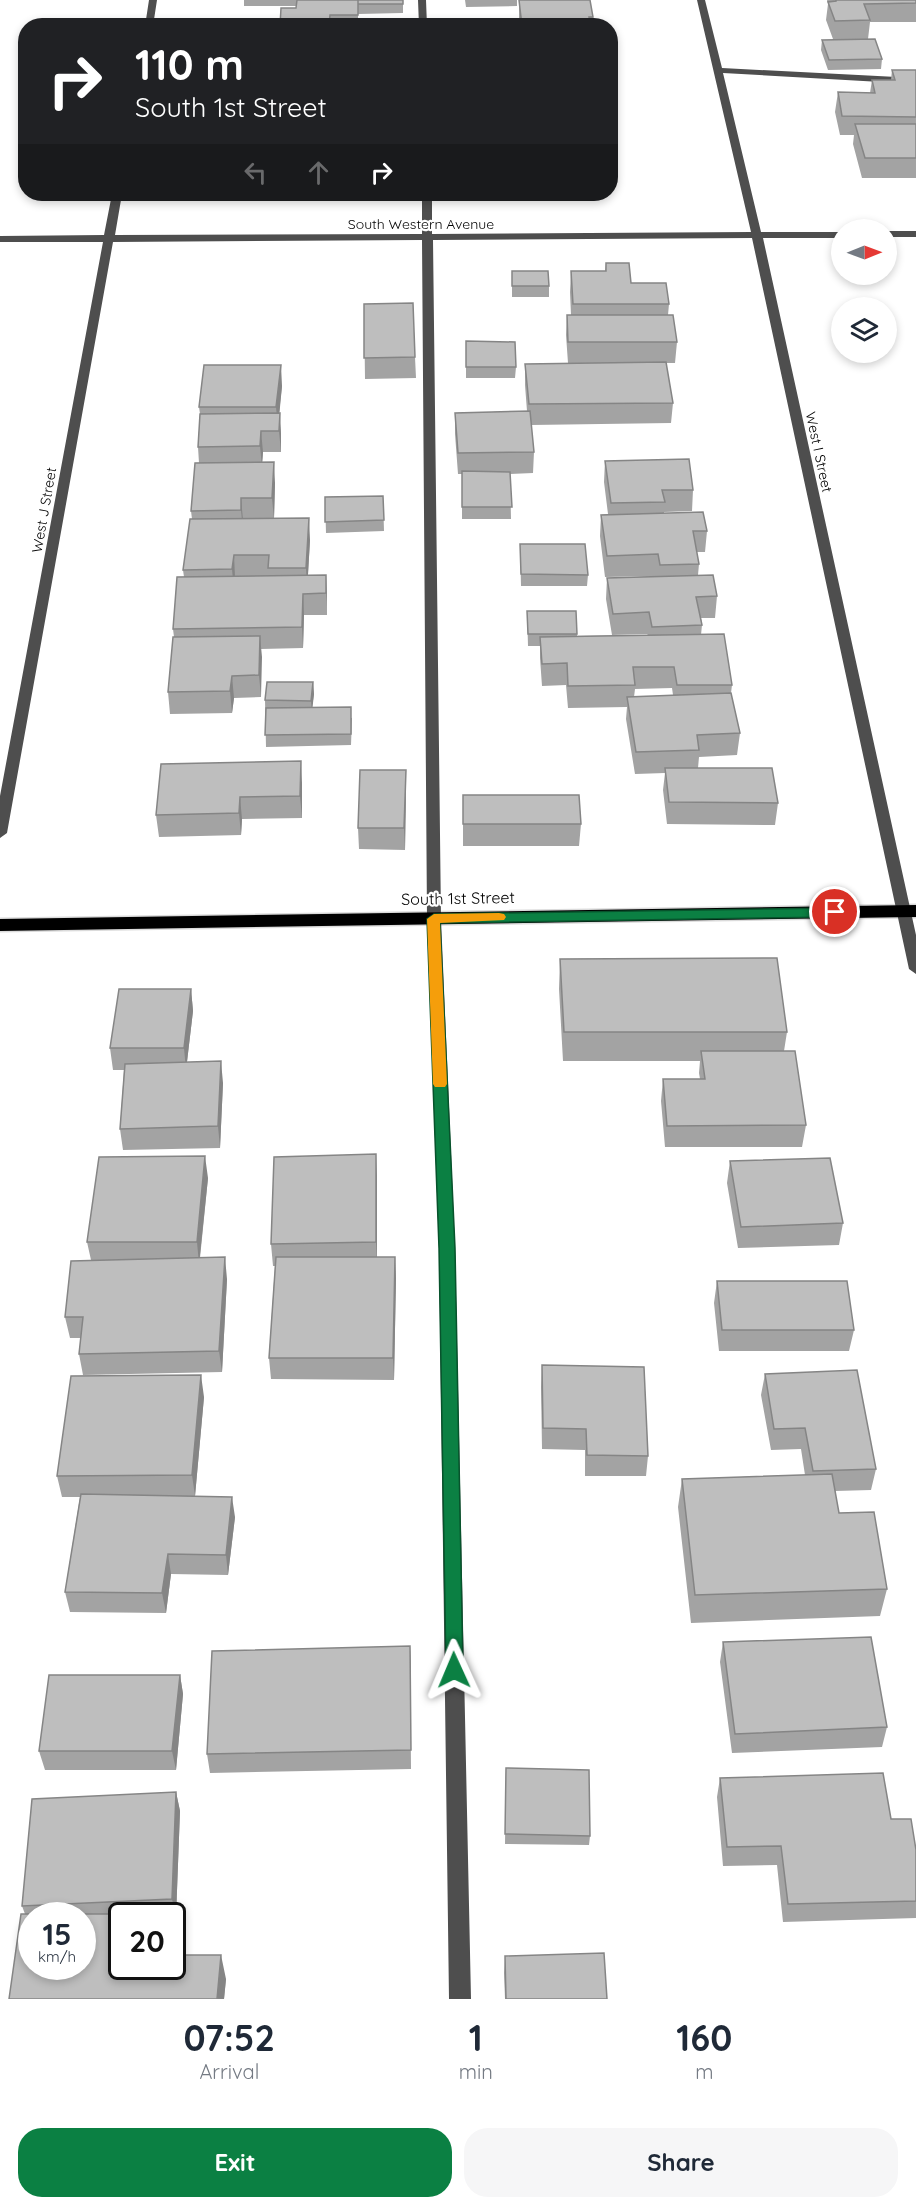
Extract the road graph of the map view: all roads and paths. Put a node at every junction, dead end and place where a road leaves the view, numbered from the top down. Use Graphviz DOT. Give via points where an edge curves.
graph roads {
  1 [pos="153,0"];
  2 [pos="422,0"];
  3 [pos="701,0"];
  4 [pos="150,18"];
  5 [pos="423,18"];
  6 [pos="717,70"];
  7 [pos="916,81"];
  8 [pos="116,201"];
  9 [pos="427,201"];
  10 [pos="897,234"];
  11 [pos="916,234"];
  12 [pos="831,235"];
  13 [pos="756,236"];
  14 [pos="428,237"];
  15 [pos="109,238"];
  16 [pos="0,239"];
  17 [pos="0,833"];
  18 [pos="910,911"];
  19 [pos="434,919"];
  20 [pos="0,925"];
  21 [pos="916,969"];
  22 [pos="460,1999"];
  1 -- 4 [label="street"];
  2 -- 5 [label="street"];
  3 -- 6 [label="street, West I Street"];
  6 -- 7 [label="street"];
  6 -- 13 [label="street, West I Street"];
  8 -- 15 [label="street, West J Street"];
  9 -- 14 [label="street"];
  10 -- 11 [label="street"];
  12 -- 13 [label="street, South Western Avenue"];
  13 -- 14 [label="street, South Western Avenue"];
  13 -- 18 [label="street, West I Street"];
  14 -- 15 [label="street, South Western Avenue"];
  14 -- 19 [label="street"];
  15 -- 16 [label="street, South Western Avenue"];
  15 -- 17 [label="street, West J Street"];
  18 -- 19 [label="highway, South 1st Street"];
  18 -- 21 [label="street, West I Street"];
  19 -- 20 [label="highway, South 1st Street"];
  19 -- 22 [label="street" via="447,1248"];
}
